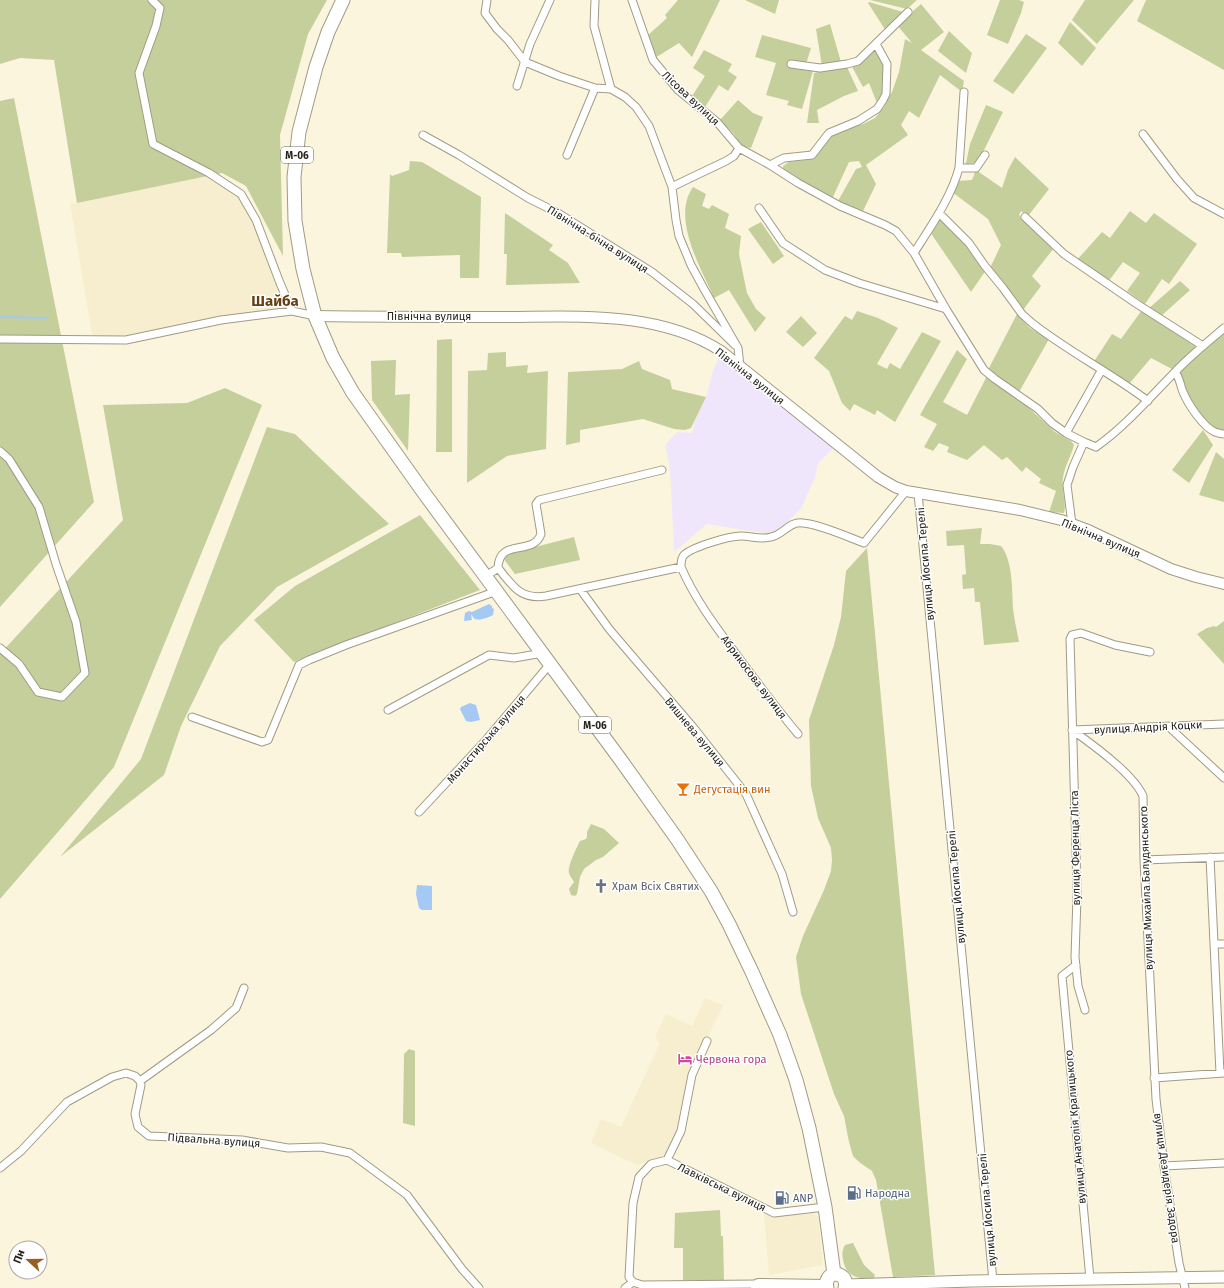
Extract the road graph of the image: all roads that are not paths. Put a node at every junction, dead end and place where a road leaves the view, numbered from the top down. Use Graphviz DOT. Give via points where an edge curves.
graph roads {
  1 [pos="152,0"];
  2 [pos="343,0"];
  3 [pos="487,0"];
  4 [pos="550,0"];
  5 [pos="595,0"];
  6 [pos="632,0"];
  7 [pos="908,12"];
  8 [pos="876,44"];
  9 [pos="525,62"];
  10 [pos="791,64"];
  11 [pos="517,86"];
  12 [pos="595,88"];
  13 [pos="611,89"];
  14 [pos="964,92"];
  15 [pos="1143,134"];
  16 [pos="423,135"];
  17 [pos="739,148"];
  18 [pos="567,155"];
  19 [pos="985,155"];
  20 [pos="770,165"];
  21 [pos="960,168"];
  22 [pos="672,187"];
  23 [pos="759,208"];
  24 [pos="939,213"];
  25 [pos="1224,214"];
  26 [pos="1026,217"];
  27 [pos="914,253"];
  28 [pos="946,309"];
  29 [pos="292,311"];
  30 [pos="315,316"];
  31 [pos="1224,328"];
  32 [pos="0,339"];
  33 [pos="1203,346"];
  34 [pos="738,348"];
  35 [pos="740,366"];
  36 [pos="1101,371"];
  37 [pos="1175,372"];
  38 [pos="1148,401"];
  39 [pos="1066,433"];
  40 [pos="1224,434"];
  41 [pos="1084,442"];
  42 [pos="0,451"];
  43 [pos="662,470"];
  44 [pos="906,491"];
  45 [pos="918,494"];
  46 [pos="1072,524"];
  47 [pos="681,567"];
  48 [pos="498,568"];
  49 [pos="486,576"];
  50 [pos="1224,584"];
  51 [pos="580,588"];
  52 [pos="497,591"];
  53 [pos="0,648"];
  54 [pos="1150,652"];
  55 [pos="547,659"];
  56 [pos="388,710"];
  57 [pos="192,717"];
  58 [pos="1224,724"];
  59 [pos="1169,726"];
  60 [pos="1072,730"];
  61 [pos="798,734"];
  62 [pos="1224,778"];
  63 [pos="419,812"];
  64 [pos="1210,857"];
  65 [pos="1224,857"];
  66 [pos="1144,860"];
  67 [pos="794,912"];
  68 [pos="1214,944"];
  69 [pos="1224,944"];
  70 [pos="1073,967"];
  71 [pos="244,988"];
  72 [pos="1085,1010"];
  73 [pos="707,1042"];
  74 [pos="1222,1073"];
  75 [pos="1154,1078"];
  76 [pos="140,1081"];
  77 [pos="667,1160"];
  78 [pos="1224,1163"];
  79 [pos="1164,1166"];
  80 [pos="0,1168"];
  81 [pos="825,1207"];
  82 [pos="1224,1277"];
  83 [pos="1090,1279"];
  84 [pos="993,1280"];
  85 [pos="633,1282"];
  86 [pos="829,1282"];
  87 [pos="1184,1283"];
  88 [pos="972,1284"];
  89 [pos="757,1286"];
  90 [pos="846,1286"];
  91 [pos="480,1288"];
  92 [pos="625,1288"];
  1 -- 29 [label="street" via="160,8 139,73 153,144 209,173 241,194 256,220"];
  2 -- 30 [label="highway, М-06" via="316,67 299,132 294,177 295,221 303,269"];
  3 -- 9 [label="street" via="485,13"];
  4 -- 9 [label="street" via="530,44"];
  5 -- 13 [label="street" via="594,26"];
  6 -- 17 [label="street, Лісова вулиця" via="653,60 678,90 717,122"];
  7 -- 8 [label="street" via="889,28"];
  8 -- 10 [label="street" via="858,61 846,64 820,68"];
  8 -- 20 [label="street" via="887,64 886,94 877,109 858,121 829,133 812,155 784,158"];
  9 -- 11 [label="street"];
  9 -- 12 [label="street"];
  12 -- 13 [label="street"];
  12 -- 18 [label="street"];
  13 -- 22 [label="street" via="636,107 649,126"];
  14 -- 21 [label="street"];
  15 -- 25 [label="street" via="1194,198"];
  16 -- 34 [label="street, Північна-бічна вулиця" via="528,198 558,213 652,272 693,304"];
  17 -- 20 [label="street"];
  17 -- 22 [label="street" via="734,156 726,161"];
  19 -- 21 [label="street" via="976,168"];
  20 -- 27 [label="street" via="840,206 896,231"];
  21 -- 24 [label="street"];
  22 -- 34 [label="street" via="679,236 701,283"];
  23 -- 28 [label="street" via="783,243 825,270"];
  24 -- 27 [label="street"];
  24 -- 36 [label="street" via="969,243 1022,314"];
  26 -- 33 [label="street" via="1064,254"];
  27 -- 28 [label="street"];
  28 -- 39 [label="street" via="984,370"];
  29 -- 30 [label="street, Північна вулиця"];
  29 -- 32 [label="street, Північна вулиця" via="221,320 126,340"];
  30 -- 35 [label="street, Північна вулиця" via="622,319 655,324 697,338 721,351"];
  30 -- 49 [label="highway, М-06" via="332,358 353,393"];
  31 -- 33 [label="street"];
  33 -- 37 [label="street"];
  34 -- 35 [label="street"];
  35 -- 44 [label="street, Північна вулиця" via="878,477"];
  36 -- 38 [label="street"];
  36 -- 39 [label="street"];
  37 -- 38 [label="street"];
  37 -- 40 [label="street" via="1190,406 1201,421 1214,432"];
  38 -- 41 [label="street" via="1096,447"];
  39 -- 41 [label="street"];
  41 -- 46 [label="street" via="1067,485"];
  42 -- 53 [label="street" via="9,459 38,507 76,622 85,673 62,697 38,692 19,664"];
  43 -- 48 [label="street" via="539,500 536,504 540,538 525,547 502,553"];
  44 -- 45 [label="street, Північна вулиця"];
  44 -- 47 [label="street, вулиця Йосипа Терелі" via="864,543 812,524 798,522 772,537 739,536 718,540 683,556"];
  45 -- 46 [label="street, Північна вулиця" via="1020,510"];
  45 -- 84 [label="street, вулиця Йосипа Терелі"];
  46 -- 50 [label="street, Північна вулиця" via="1171,569"];
  47 -- 51 [label="street"];
  47 -- 61 [label="street, Абрикосова вулиця" via="695,596 711,620"];
  48 -- 49 [label="street"];
  48 -- 51 [label="street" via="527,596 537,597"];
  49 -- 52 [label="highway, М-06"];
  51 -- 67 [label="street, Вишнева вулиця" via="610,630 746,794 782,874"];
  52 -- 55 [label="highway, М-06"];
  52 -- 57 [label="street" via="346,645 300,665 268,740 262,742"];
  54 -- 60 [label="street, вулиця Ференца Ліста" via="1115,645 1081,633 1072,635 1069,643"];
  55 -- 56 [label="street" via="489,655"];
  55 -- 63 [label="street, Монастирська вулиця" via="482,745"];
  55 -- 81 [label="highway, М-06" via="678,839 732,931 780,1035 796,1080"];
  58 -- 59 [label="street, вулиця Андрія Коцки"];
  59 -- 60 [label="street, вулиця Андрія Коцки"];
  59 -- 62 [label="street"];
  60 -- 66 [label="street, вулиця Михайла Балудянського" via="1118,766 1140,789 1143,796"];
  60 -- 70 [label="street, вулиця Ференца Ліста" via="1077,873"];
  64 -- 65 [label="street"];
  64 -- 66 [label="street"];
  64 -- 68 [label="street"];
  66 -- 75 [label="street, вулиця Михайла Балудянського"];
  68 -- 69 [label="street"];
  68 -- 74 [label="street"];
  70 -- 72 [label="street, вулиця Ференца Ліста"];
  70 -- 83 [label="street, вулиця Анатолія Кралицького" via="1062,976"];
  71 -- 76 [label="street" via="236,1008 211,1030"];
  73 -- 77 [label="street" via="692,1075 681,1131"];
  74 -- 75 [label="street"];
  75 -- 79 [label="street, вулиця Дезидерія Задора"];
  76 -- 80 [label="street" via="126,1073 112,1077 68,1102 21,1151"];
  76 -- 91 [label="street, Підвальна вулиця" via="135,1114 138,1127 149,1136 242,1140 288,1148 321,1147 350,1153 407,1195 462,1269"];
  77 -- 81 [label="street, Лавківська вулиця" via="774,1213"];
  77 -- 85 [label="street" via="651,1164 639,1177 633,1203 629,1277"];
  78 -- 79 [label="street"];
  79 -- 87 [label="street, вулиця Дезидерія Задора"];
  81 -- 86 [label="highway, М-06"];
  82 -- 87 [label="main road"];
  83 -- 84 [label="main road"];
  83 -- 87 [label="main road"];
  84 -- 88 [label="main road"];
  85 -- 89 [label="street" via="642,1285"];
  85 -- 92 [label="street"];
  86 -- 89 [label="street" via="812,1285"];
  86 -- 90 [label="highway" via="841,1275"];
  88 -- 90 [label="main road"];
}
